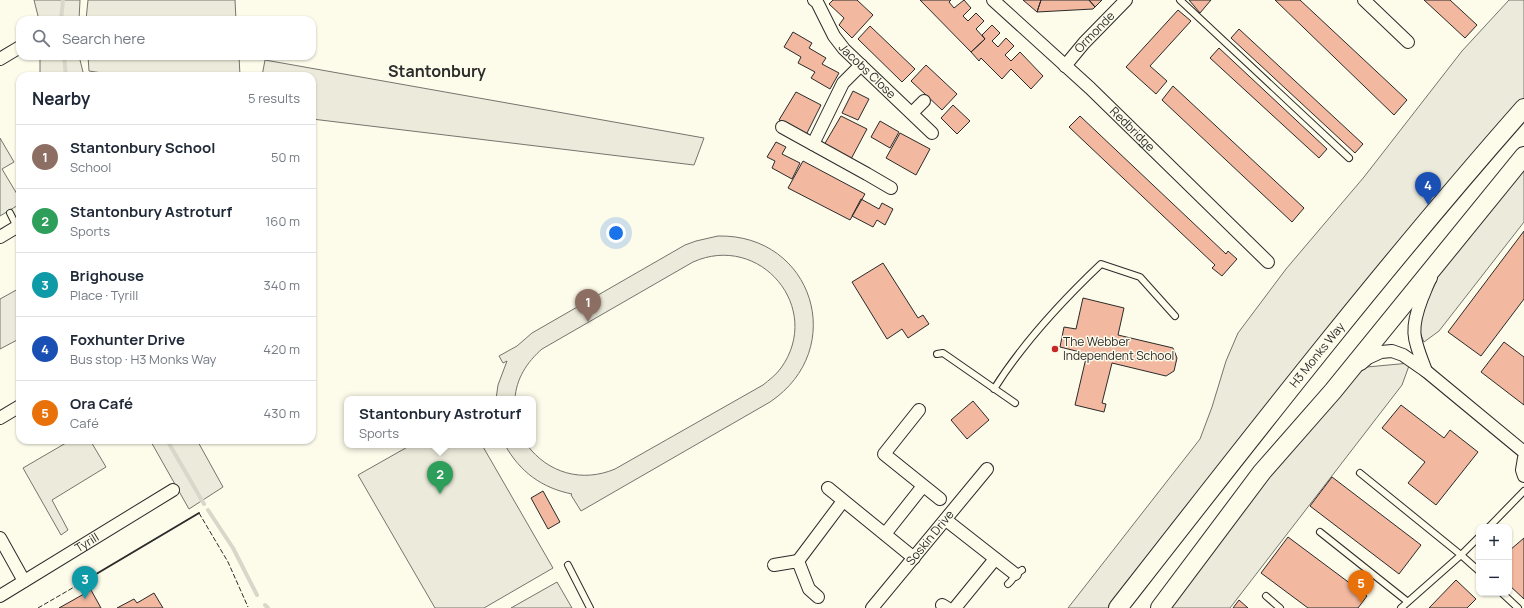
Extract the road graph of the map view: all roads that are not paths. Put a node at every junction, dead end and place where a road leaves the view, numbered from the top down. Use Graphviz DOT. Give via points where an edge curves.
graph roads {
  1 [pos="814,0"];
  2 [pos="993,0"];
  3 [pos="1126,0"];
  4 [pos="1180,0"];
  5 [pos="1364,0"];
  6 [pos="1408,42"];
  7 [pos="16,49"];
  8 [pos="0,59"];
  9 [pos="861,65"];
  10 [pos="1065,66"];
  11 [pos="924,101"];
  12 [pos="1524,108"];
  13 [pos="912,113"];
  14 [pos="782,128"];
  15 [pos="932,133"];
  16 [pos="814,144"];
  17 [pos="1524,156"];
  18 [pos="1349,158"];
  19 [pos="891,188"];
  20 [pos="10,213"];
  21 [pos="16,222"];
  22 [pos="16,228"];
  23 [pos="0,237"];
  24 [pos="1455,239"];
  25 [pos="1268,262"];
  26 [pos="1175,316"];
  27 [pos="937,354"];
  28 [pos="1426,372"];
  29 [pos="994,389"];
  30 [pos="1333,391"];
  31 [pos="1015,403"];
  32 [pos="16,408"];
  33 [pos="919,410"];
  34 [pos="0,418"];
  35 [pos="1524,452"];
  36 [pos="1524,458"];
  37 [pos="987,469"];
  38 [pos="1360,473"];
  39 [pos="1524,476"];
  40 [pos="923,486"];
  41 [pos="828,488"];
  42 [pos="173,490"];
  43 [pos="1524,491"];
  44 [pos="940,499"];
  45 [pos="843,501"];
  46 [pos="946,520"];
  47 [pos="1492,524"];
  48 [pos="1320,532"];
  49 [pos="885,534"];
  50 [pos="0,538"];
  51 [pos="1476,540"];
  52 [pos="1461,555"];
  53 [pos="914,558"];
  54 [pos="995,559"];
  55 [pos="798,561"];
  56 [pos="568,565"];
  57 [pos="774,565"];
  58 [pos="1476,568"];
  59 [pos="1015,576"];
  60 [pos="24,581"];
  61 [pos="0,596"];
  62 [pos="1266,596"];
  63 [pos="1505,596"];
  64 [pos="818,597"];
  65 [pos="1408,602"];
  66 [pos="590,608"];
  67 [pos="872,608"];
  68 [pos="956,608"];
  69 [pos="1118,608"];
  70 [pos="1160,608"];
  71 [pos="1280,608"];
  72 [pos="1401,608"];
  73 [pos="1518,608"];
  1 -- 9 [label="street, Jacobs Close" via="834,36"];
  2 -- 10 [label="street, Redbridge"];
  3 -- 10 [label="street, Ormonde"];
  4 -- 18 [label="lane"];
  5 -- 6 [label="street"];
  7 -- 8 [label="street"];
  9 -- 13 [label="street, Jacobs Close"];
  9 -- 16 [label="street" via="844,83"];
  10 -- 25 [label="street, Redbridge"];
  11 -- 13 [label="street"];
  12 -- 69 [label="main road, H3 Monks Way" via="1365,295"];
  13 -- 15 [label="street, Jacobs Close"];
  14 -- 16 [label="street"];
  16 -- 19 [label="street" via="869,169"];
  17 -- 24 [label="main road"];
  20 -- 21 [label="lane"];
  22 -- 23 [label="street"];
  24 -- 28 [label="street" via="1430,281 1416,314 1416,344"];
  24 -- 30 [label="main road"];
  26 -- 29 [label="lane" via="1140,277 1101,264 1041,327 1005,371"];
  27 -- 29 [label="lane" via="943,353"];
  28 -- 30 [label="street" via="1403,354 1381,352 1368,358"];
  28 -- 35 [label="street"];
  29 -- 31 [label="lane"];
  30 -- 70 [label="main road" via="1262,472"];
  32 -- 34 [label="street"];
  33 -- 40 [label="street" via="884,454"];
  36 -- 39 [label="street"];
  37 -- 46 [label="street, Soskin Drive"];
  38 -- 52 [label="lane"];
  40 -- 44 [label="street"];
  40 -- 49 [label="street"];
  41 -- 45 [label="street"];
  42 -- 60 [label="street, Tyrill"];
  43 -- 47 [label="lane"];
  45 -- 49 [label="street"];
  45 -- 55 [label="street"];
  46 -- 53 [label="street, Soskin Drive"];
  46 -- 54 [label="street"];
  48 -- 65 [label="lane"];
  49 -- 53 [label="street"];
  50 -- 60 [label="street"];
  51 -- 52 [label="lane"];
  52 -- 58 [label="lane"];
  52 -- 65 [label="lane"];
  53 -- 67 [label="street, Soskin Drive"];
  54 -- 59 [label="street"];
  54 -- 68 [label="street"];
  55 -- 57 [label="street"];
  55 -- 64 [label="street" via="809,589"];
  56 -- 66 [label="lane"];
  60 -- 61 [label="street, Tyrill"];
  62 -- 71 [label="lane"];
  63 -- 73 [label="lane"];
  65 -- 72 [label="lane"];
}
